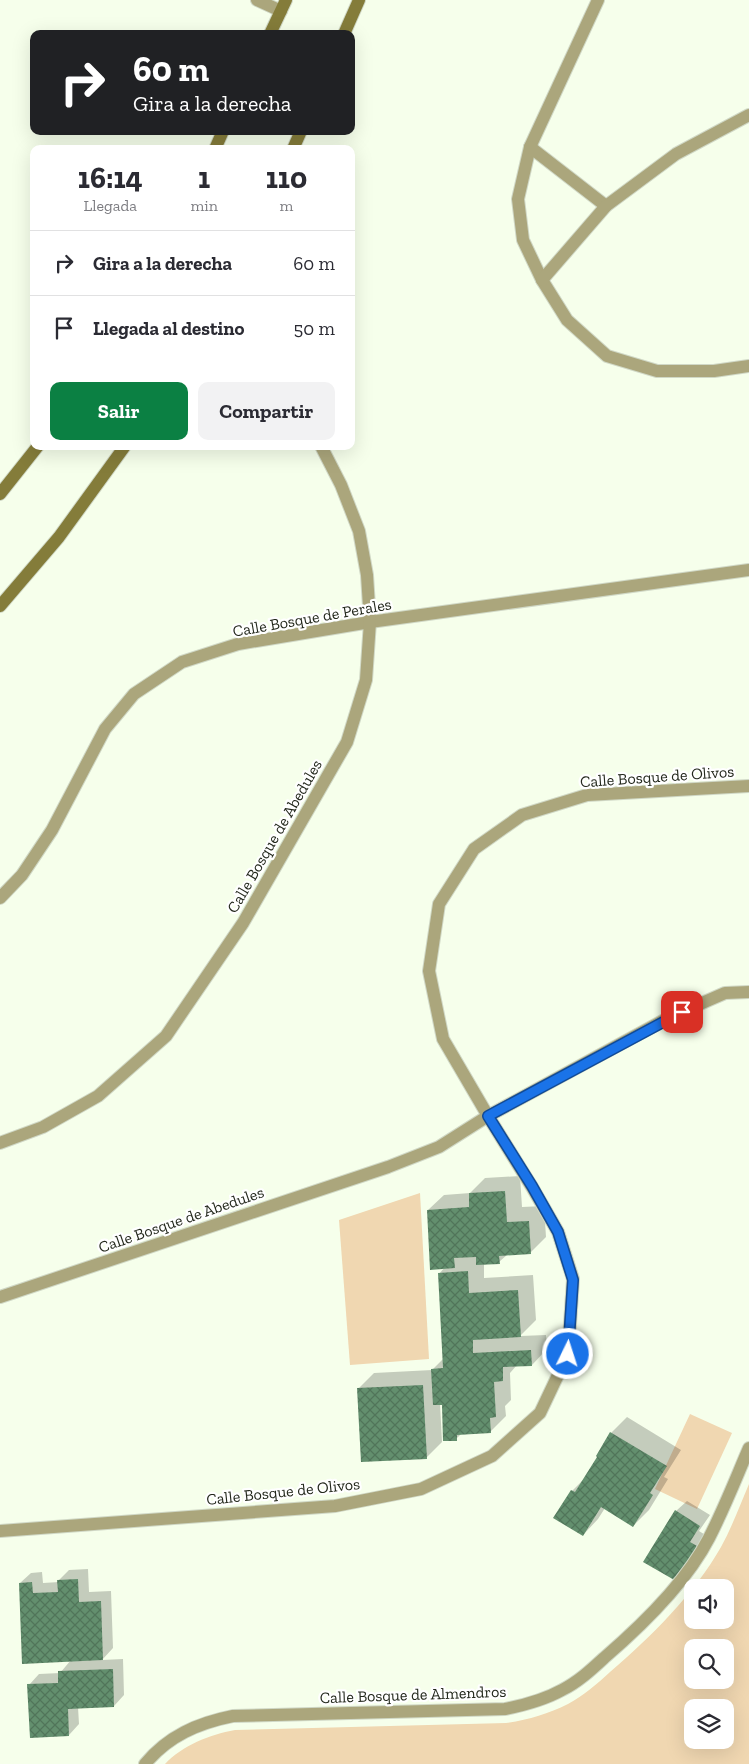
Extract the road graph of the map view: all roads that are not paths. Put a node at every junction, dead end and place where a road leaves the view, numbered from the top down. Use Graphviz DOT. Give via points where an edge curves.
graph roads {
  1 [pos="257,0"];
  2 [pos="359,0"];
  3 [pos="598,0"];
  4 [pos="283,5"];
  5 [pos="272,30"];
  6 [pos="346,30"];
  7 [pos="749,114"];
  8 [pos="530,148"];
  9 [pos="606,206"];
  10 [pos="542,280"];
  11 [pos="749,366"];
  12 [pos="35,450"];
  13 [pos="122,450"];
  14 [pos="323,450"];
  15 [pos="0,494"];
  16 [pos="749,570"];
  17 [pos="0,606"];
  18 [pos="370,622"];
  19 [pos="749,786"];
  20 [pos="0,898"];
  21 [pos="749,992"];
  22 [pos="488,1116"];
  23 [pos="0,1143"];
  24 [pos="0,1297"];
  25 [pos="749,1448"];
  26 [pos="0,1531"];
  27 [pos="145,1764"];
  1 -- 4 [label="street"];
  2 -- 6 [label="main road"];
  3 -- 8 [label="street"];
  4 -- 5 [label="main road"];
  7 -- 9 [label="street" via="676,154"];
  8 -- 9 [label="street"];
  8 -- 10 [label="street" via="518,199 523,240"];
  9 -- 10 [label="street"];
  10 -- 11 [label="street" via="567,320 607,356 657,371 714,371"];
  12 -- 15 [label="main road"];
  13 -- 17 [label="main road" via="59,537"];
  14 -- 18 [label="street, Calle Bosque de Abedules" via="359,531 367,574"];
  16 -- 18 [label="street, Calle Bosque de Perales"];
  18 -- 20 [label="street, Calle Bosque de Perales" via="238,644 182,662 134,694 105,729 52,830 22,875"];
  18 -- 23 [label="street, Calle Bosque de Abedules" via="366,680 347,742 243,923 166,1036 98,1096 42,1127"];
  19 -- 22 [label="street, Calle Bosque de Olivos" via="587,795 522,815 474,849 439,904 429,971 443,1039"];
  21 -- 22 [label="street, Calle Bosque de Abedules" via="725,993 668,1018"];
  22 -- 24 [label="street, Calle Bosque de Abedules" via="439,1147 388,1167"];
  22 -- 26 [label="street, Calle Bosque de Olivos" via="558,1232 573,1280 568,1354 540,1413 492,1456 421,1489 335,1506"];
  25 -- 27 [label="street, Calle Bosque de Almendros" via="708,1540 689,1568 643,1622 590,1670 562,1690 531,1703 504,1709 233,1716 193,1727 175,1737"];
}
